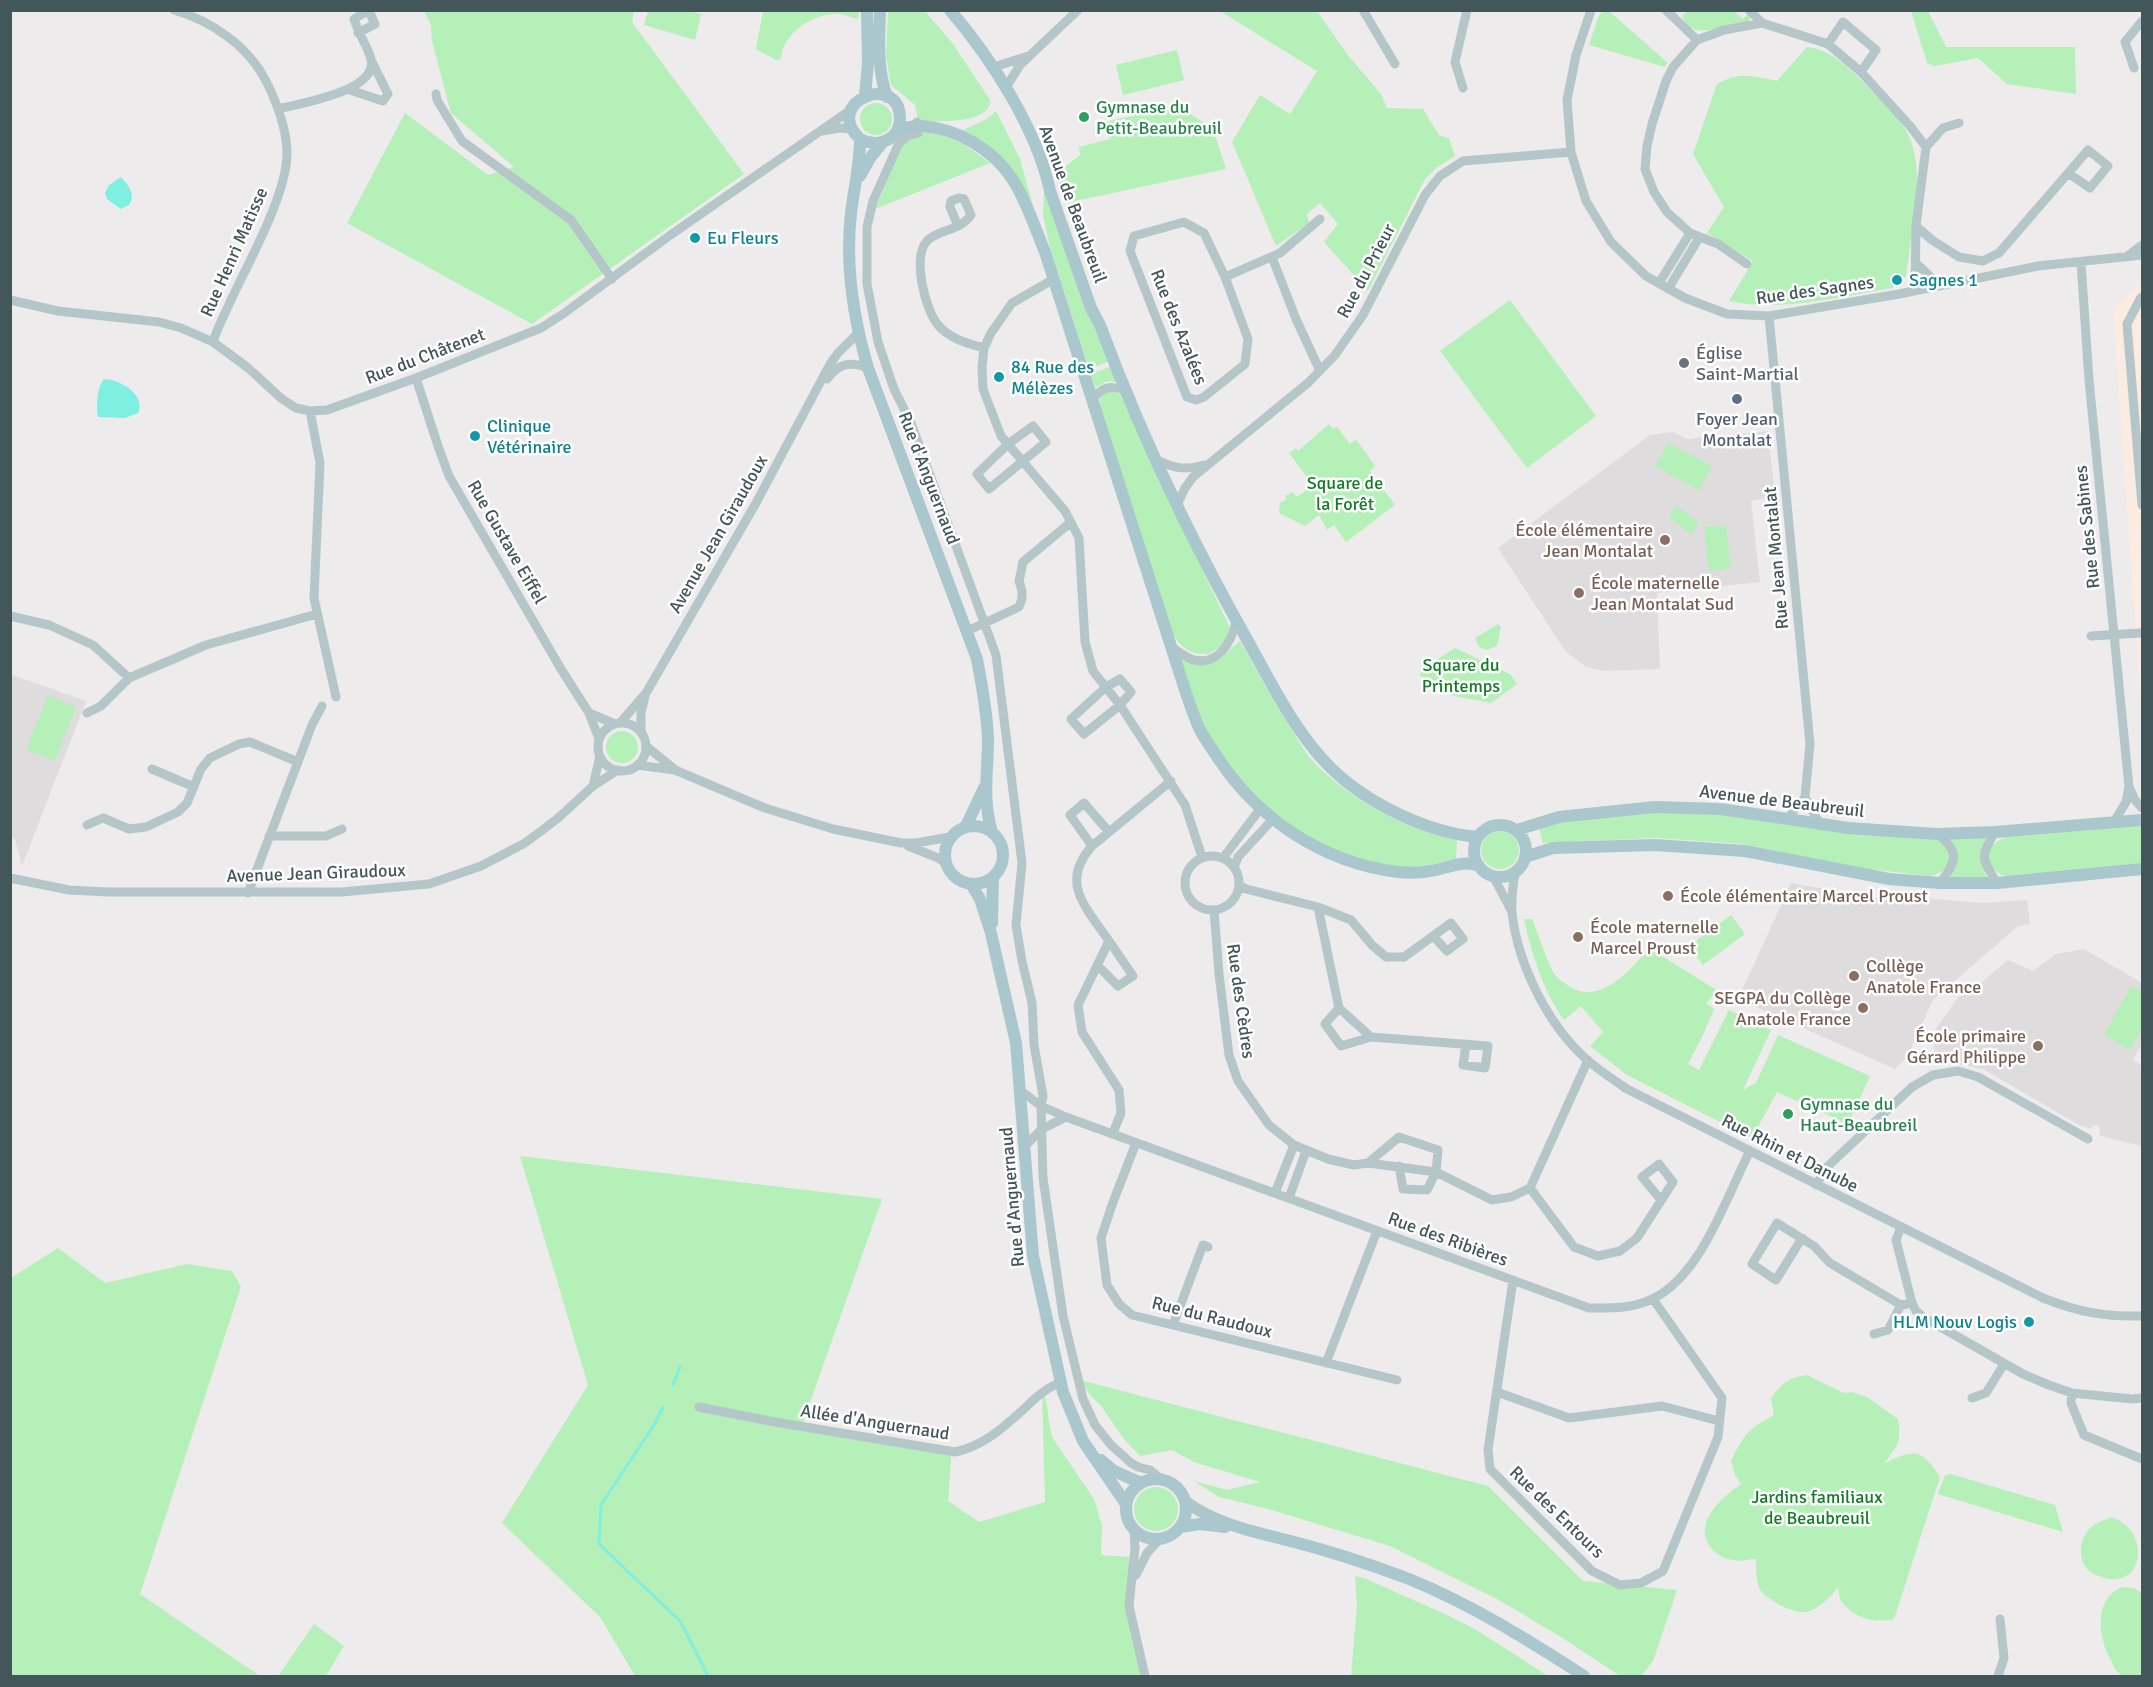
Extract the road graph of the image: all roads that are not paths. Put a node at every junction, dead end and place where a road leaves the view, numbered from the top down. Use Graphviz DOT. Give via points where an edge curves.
graph roads {
  1 [pos="174,10"];
  2 [pos="867,10"];
  3 [pos="880,10"];
  4 [pos="950,10"];
  5 [pos="1078,10"];
  6 [pos="1363,10"];
  7 [pos="1467,10"];
  8 [pos="1749,10"];
  9 [pos="369,11"];
  10 [pos="1590,11"];
  11 [pos="1672,12"];
  12 [pos="2142,21"];
  13 [pos="1762,23"];
  14 [pos="358,33"];
  15 [pos="1697,40"];
  16 [pos="1828,44"];
  17 [pos="1030,55"];
  18 [pos="371,60"];
  19 [pos="1395,64"];
  20 [pos="994,67"];
  21 [pos="2134,68"];
  22 [pos="1861,72"];
  23 [pos="1463,88"];
  24 [pos="1005,89"];
  25 [pos="350,90"];
  26 [pos="436,94"];
  27 [pos="865,96"];
  28 [pos="887,97"];
  29 [pos="279,109"];
  30 [pos="852,109"];
  31 [pos="1959,123"];
  32 [pos="918,124"];
  33 [pos="898,129"];
  34 [pos="817,133"];
  35 [pos="856,134"];
  36 [pos="882,143"];
  37 [pos="1926,147"];
  38 [pos="1570,152"];
  39 [pos="2068,173"];
  40 [pos="857,182"];
  41 [pos="1320,219"];
  42 [pos="958,226"];
  43 [pos="1916,226"];
  44 [pos="1690,233"];
  45 [pos="1699,238"];
  46 [pos="2142,245"];
  47 [pos="2142,255"];
  48 [pos="1272,257"];
  49 [pos="2126,257"];
  50 [pos="2081,263"];
  51 [pos="1747,264"];
  52 [pos="1917,264"];
  53 [pos="1226,277"];
  54 [pos="612,279"];
  55 [pos="1054,279"];
  56 [pos="1659,283"];
  57 [pos="1940,286"];
  58 [pos="1668,289"];
  59 [pos="1915,290"];
  60 [pos="2142,297"];
  61 [pos="10,300"];
  62 [pos="1769,316"];
  63 [pos="858,333"];
  64 [pos="213,342"];
  65 [pos="984,348"];
  66 [pos="868,368"];
  67 [pos="1320,371"];
  68 [pos="416,378"];
  69 [pos="817,390"];
  70 [pos="1125,390"];
  71 [pos="1092,399"];
  72 [pos="310,411"];
  73 [pos="1008,444"];
  74 [pos="1154,458"];
  75 [pos="1023,462"];
  76 [pos="1209,463"];
  77 [pos="1177,505"];
  78 [pos="2142,505"];
  79 [pos="1071,522"];
  80 [pos="317,614"];
  81 [pos="10,616"];
  82 [pos="1236,621"];
  83 [pos="984,624"];
  84 [pos="967,631"];
  85 [pos="2140,633"];
  86 [pos="2091,636"];
  87 [pos="1170,646"];
  88 [pos="129,678"];
  89 [pos="1106,687"];
  90 [pos="646,693"];
  91 [pos="336,697"];
  92 [pos="1120,705"];
  93 [pos="322,706"];
  94 [pos="87,713"];
  95 [pos="590,713"];
  96 [pos="618,723"];
  97 [pos="641,733"];
  98 [pos="599,739"];
  99 [pos="646,746"];
  100 [pos="600,756"];
  101 [pos="298,762"];
  102 [pos="637,765"];
  103 [pos="152,769"];
  104 [pos="618,770"];
  105 [pos="675,770"];
  106 [pos="1171,781"];
  107 [pos="985,784"];
  108 [pos="593,786"];
  109 [pos="194,787"];
  110 [pos="2129,787"];
  111 [pos="1805,797"];
  112 [pos="2142,808"];
  113 [pos="1260,809"];
  114 [pos="1787,819"];
  115 [pos="1272,820"];
  116 [pos="2142,820"];
  117 [pos="2114,822"];
  118 [pos="1819,823"];
  119 [pos="87,825"];
  120 [pos="966,826"];
  121 [pos="342,829"];
  122 [pos="1516,830"];
  123 [pos="992,832"];
  124 [pos="1109,832"];
  125 [pos="1995,832"];
  126 [pos="1937,834"];
  127 [pos="269,836"];
  128 [pos="950,837"];
  129 [pos="1478,837"];
  130 [pos="901,843"];
  131 [pos="1092,846"];
  132 [pos="1202,857"];
  133 [pos="1525,857"];
  134 [pos="1223,858"];
  135 [pos="946,863"];
  136 [pos="1479,866"];
  137 [pos="1234,867"];
  138 [pos="2142,869"];
  139 [pos="1515,872"];
  140 [pos="1493,876"];
  141 [pos="993,877"];
  142 [pos="11,880"];
  143 [pos="1940,883"];
  144 [pos="971,884"];
  145 [pos="1997,884"];
  146 [pos="1239,885"];
  147 [pos="248,893"];
  148 [pos="1318,908"];
  149 [pos="1214,910"];
  150 [pos="1512,913"];
  151 [pos="991,933"];
  152 [pos="1433,936"];
  153 [pos="1109,941"];
  154 [pos="1097,965"];
  155 [pos="1339,1008"];
  156 [pos="1371,1037"];
  157 [pos="1466,1044"];
  158 [pos="1588,1060"];
  159 [pos="1021,1091"];
  160 [pos="1041,1106"];
  161 [pos="1066,1117"];
  162 [pos="1042,1129"];
  163 [pos="1113,1133"];
  164 [pos="2088,1139"];
  165 [pos="1136,1143"];
  166 [pos="1294,1145"];
  167 [pos="1024,1147"];
  168 [pos="1306,1151"];
  169 [pos="1750,1152"];
  170 [pos="1368,1163"];
  171 [pos="1399,1166"];
  172 [pos="1436,1172"];
  173 [pos="1816,1185"];
  174 [pos="1530,1188"];
  175 [pos="1275,1193"];
  176 [pos="1289,1198"];
  177 [pos="1660,1200"];
  178 [pos="1901,1227"];
  179 [pos="1377,1231"];
  180 [pos="1802,1239"];
  181 [pos="1208,1247"];
  182 [pos="1513,1280"];
  183 [pos="1653,1299"];
  184 [pos="1912,1304"];
  185 [pos="1901,1305"];
  186 [pos="2142,1316"];
  187 [pos="1173,1325"];
  188 [pos="1874,1334"];
  189 [pos="1326,1363"];
  190 [pos="2004,1364"];
  191 [pos="1396,1380"];
  192 [pos="1060,1383"];
  193 [pos="1497,1392"];
  194 [pos="2072,1393"];
  195 [pos="1972,1398"];
  196 [pos="2142,1398"];
  197 [pos="699,1407"];
  198 [pos="1719,1420"];
  199 [pos="1091,1451"];
  200 [pos="2142,1459"];
  201 [pos="1161,1479"];
  202 [pos="1141,1483"];
  203 [pos="1185,1502"];
  204 [pos="1126,1504"];
  205 [pos="1180,1527"];
  206 [pos="1242,1529"];
  207 [pos="1134,1530"];
  208 [pos="1160,1539"];
  209 [pos="1133,1580"];
  210 [pos="2000,1619"];
  211 [pos="1144,1677"];
  212 [pos="1584,1677"];
  213 [pos="1998,1677"];
  1 -- 29 [label="street, Rue Henri Matisse" via="216,28 237,44 261,72"];
  2 -- 27 [label="main road"];
  3 -- 28 [label="main road" via="882,82"];
  4 -- 20 [label="main road, Avenue de Beaubreuil"];
  5 -- 17 [label="street"];
  6 -- 19 [label="street"];
  7 -- 23 [label="street" via="1455,62"];
  8 -- 13 [label="street"];
  9 -- 14 [label="street" via="354,19"];
  9 -- 14 [label="street" via="375,24"];
  10 -- 38 [label="street, Rue des Sagnes" via="1567,100"];
  11 -- 15 [label="street"];
  12 -- 21 [label="street" via="2125,42"];
  13 -- 15 [label="street"];
  13 -- 16 [label="street"];
  14 -- 18 [label="street"];
  15 -- 44 [label="street" via="1666,81 1652,124 1646,169 1667,212"];
  16 -- 22 [label="street"];
  16 -- 22 [label="street" via="1844,22 1876,50"];
  17 -- 20 [label="street"];
  17 -- 24 [label="street"];
  18 -- 25 [label="street" via="365,79"];
  18 -- 25 [label="street" via="388,94 383,101"];
  20 -- 24 [label="main road, Avenue de Beaubreuil"];
  22 -- 37 [label="street"];
  24 -- 70 [label="main road, Avenue de Beaubreuil" via="1046,174 1091,308"];
  25 -- 29 [label="street"];
  26 -- 54 [label="street" via="462,141 571,220"];
  27 -- 28 [label="main road"];
  27 -- 30 [label="main road"];
  28 -- 33 [label="main road" via="899,111"];
  29 -- 64 [label="street, Rue Henri Matisse" via="287,152 275,206"];
  30 -- 34 [label="street, Rue du Châtenet"];
  30 -- 35 [label="main road, Rue d'Anguernaud" via="850,122"];
  31 -- 37 [label="street" via="1943,128"];
  32 -- 33 [label="main road"];
  32 -- 55 [label="main road" via="959,135 997,160 1023,198"];
  32 -- 83 [label="street" via="918,133 898,143 873,201 867,227 867,284 878,342 894,389 911,423"];
  33 -- 36 [label="main road, Rue d'Anguernaud"];
  34 -- 35 [label="street, Rue du Châtenet" via="839,128"];
  34 -- 54 [label="street, Rue du Châtenet"];
  35 -- 36 [label="main road" via="875,144"];
  35 -- 40 [label="main road, Rue d'Anguernaud"];
  36 -- 40 [label="main road, Rue d'Anguernaud"];
  37 -- 43 [label="street"];
  38 -- 56 [label="street, Rue des Sagnes" via="1586,201 1611,242 1646,276"];
  38 -- 67 [label="street, Rue du Prieur" via="1463,161 1440,176 1425,195 1358,322"];
  39 -- 43 [label="street" via="1999,253 1983,261 1959,257"];
  40 -- 63 [label="main road, Rue d'Anguernaud" via="851,214 849,282"];
  41 -- 48 [label="street"];
  42 -- 65 [label="street" via="928,240 921,253 922,283 929,309 939,326 956,339"];
  43 -- 52 [label="street"];
  44 -- 45 [label="street"];
  44 -- 56 [label="street"];
  45 -- 51 [label="street" via="1718,244"];
  45 -- 58 [label="street"];
  46 -- 49 [label="street"];
  47 -- 49 [label="street, Rue des Sagnes"];
  48 -- 53 [label="street"];
  48 -- 67 [label="street"];
  49 -- 50 [label="street, Rue des Sagnes"];
  50 -- 57 [label="street, Rue des Sagnes" via="2038,266"];
  50 -- 110 [label="street, Rue des Sabines"];
  52 -- 57 [label="street"];
  52 -- 59 [label="street"];
  53 -- 53 [label="street, Rue des Azalées" via="1204,233 1184,222 1134,236 1130,251 1187,397 1196,400 1245,364 1248,339"];
  54 -- 68 [label="street, Rue du Châtenet" via="536,331"];
  55 -- 65 [label="street" via="1012,303"];
  55 -- 71 [label="main road"];
  56 -- 58 [label="street, Rue des Sagnes"];
  57 -- 59 [label="street, Rue des Sagnes"];
  58 -- 62 [label="street, Rue des Sagnes" via="1727,314"];
  59 -- 62 [label="street, Rue des Sagnes"];
  60 -- 78 [label="street" via="2127,324"];
  61 -- 64 [label="street" via="58,311 159,322"];
  62 -- 111 [label="street, Rue Jean Montalat" via="1810,744"];
  63 -- 66 [label="main road, Rue d'Anguernaud"];
  63 -- 69 [label="street, Avenue Jean Giraudoux" via="830,364"];
  64 -- 72 [label="street" via="282,399"];
  65 -- 73 [label="street" via="983,389 1001,436"];
  66 -- 69 [label="street, Avenue Jean Giraudoux" via="843,364"];
  66 -- 84 [label="main road, Rue d'Anguernaud"];
  67 -- 76 [label="street, Rue du Prieur"];
  68 -- 72 [label="street, Rue du Châtenet" via="327,410"];
  68 -- 95 [label="street, Rue Gustave Eiffel" via="454,485"];
  69 -- 90 [label="street, Avenue Jean Giraudoux"];
  70 -- 71 [label="street" via="1103,388"];
  70 -- 74 [label="main road, Avenue de Beaubreuil"];
  71 -- 87 [label="main road"];
  72 -- 80 [label="street" via="320,463 314,598"];
  73 -- 75 [label="street"];
  73 -- 75 [label="street" via="1033,426 1046,442"];
  73 -- 75 [label="street" via="977,474 989,489"];
  74 -- 76 [label="street, Rue du Prieur" via="1176,468"];
  74 -- 77 [label="main road, Avenue de Beaubreuil"];
  75 -- 79 [label="street"];
  76 -- 77 [label="street, Rue du Prieur" via="1193,477"];
  77 -- 82 [label="main road, Avenue de Beaubreuil"];
  79 -- 83 [label="street" via="1023,562 1019,608"];
  79 -- 89 [label="street" via="1079,538 1084,642 1093,671"];
  80 -- 88 [label="street" via="206,645"];
  80 -- 91 [label="street"];
  81 -- 88 [label="street" via="49,625 93,645"];
  82 -- 87 [label="street" via="1225,649 1211,659 1192,659"];
  82 -- 129 [label="main road, Avenue de Beaubreuil" via="1302,732 1340,777 1402,815 1451,834"];
  83 -- 84 [label="street"];
  83 -- 160 [label="street" via="1000,671 1022,862 1016,925 1032,1003"];
  84 -- 107 [label="main road, Rue d'Anguernaud" via="984,691 988,737"];
  85 -- 86 [label="street, bridge"];
  87 -- 113 [label="main road" via="1200,730 1226,770"];
  88 -- 94 [label="street" via="101,706"];
  89 -- 92 [label="street"];
  89 -- 92 [label="street" via="1120,679 1131,692"];
  89 -- 92 [label="street" via="1071,719 1084,735"];
  90 -- 96 [label="street, Avenue Jean Giraudoux"];
  90 -- 97 [label="street, Avenue Jean Giraudoux"];
  92 -- 106 [label="street"];
  93 -- 101 [label="street"];
  95 -- 96 [label="street"];
  95 -- 98 [label="street, Rue Gustave Eiffel"];
  96 -- 97 [label="street" via="632,725"];
  96 -- 98 [label="street" via="603,731"];
  97 -- 99 [label="street"];
  98 -- 100 [label="street"];
  99 -- 102 [label="street"];
  99 -- 105 [label="street"];
  100 -- 104 [label="street" via="610,768"];
  100 -- 108 [label="street"];
  101 -- 109 [label="street" via="250,742 239,744 210,758"];
  101 -- 127 [label="street"];
  102 -- 104 [label="street"];
  102 -- 105 [label="street"];
  103 -- 109 [label="street"];
  104 -- 108 [label="street, Avenue Jean Giraudoux"];
  105 -- 130 [label="street" via="765,808 833,829"];
  106 -- 124 [label="street"];
  106 -- 132 [label="street" via="1185,805"];
  107 -- 120 [label="main road, Rue d'Anguernaud"];
  107 -- 123 [label="main road, Rue d'Anguernaud"];
  108 -- 147 [label="street, Avenue Jean Giraudoux" via="525,843 481,866 429,884 342,892"];
  109 -- 119 [label="street" via="188,803 178,812 146,828 129,829 103,818"];
  110 -- 112 [label="street, Rue des Sabines"];
  110 -- 117 [label="street, Rue des Sabines" via="2123,809"];
  111 -- 114 [label="street"];
  111 -- 118 [label="street"];
  113 -- 115 [label="main road"];
  113 -- 134 [label="street"];
  114 -- 118 [label="main road, Avenue de Beaubreuil"];
  114 -- 122 [label="main road, Avenue de Beaubreuil" via="1721,809 1655,807 1559,817"];
  115 -- 136 [label="main road" via="1305,842 1344,859 1397,872 1431,871 1469,863"];
  115 -- 137 [label="street" via="1238,857"];
  116 -- 117 [label="main road, Avenue de Beaubreuil"];
  117 -- 125 [label="main road, Avenue de Beaubreuil"];
  118 -- 126 [label="main road, Avenue de Beaubreuil"];
  120 -- 123 [label="main road" via="981,826"];
  120 -- 128 [label="main road"];
  121 -- 127 [label="street" via="326,836"];
  122 -- 129 [label="main road, Avenue de Beaubreuil" via="1497,825"];
  122 -- 133 [label="main road" via="1525,842"];
  123 -- 141 [label="main road, Rue d'Anguernaud" via="1003,852"];
  124 -- 131 [label="street"];
  124 -- 131 [label="street" via="1084,803 1070,815"];
  125 -- 126 [label="main road, Avenue de Beaubreuil"];
  125 -- 145 [label="street" via="1984,850 1984,865"];
  126 -- 143 [label="street" via="1953,853 1953,866"];
  127 -- 147 [label="street"];
  128 -- 130 [label="street"];
  128 -- 135 [label="main road" via="944,849"];
  129 -- 136 [label="main road" via="1474,852"];
  130 -- 135 [label="street"];
  131 -- 153 [label="street" via="1083,855 1074,876 1081,900"];
  132 -- 134 [label="street"];
  132 -- 149 [label="street" via="1185,876 1186,893 1197,906"];
  133 -- 139 [label="main road"];
  133 -- 143 [label="main road" via="1553,848 1666,846 1744,851 1889,879"];
  134 -- 137 [label="street"];
  135 -- 144 [label="main road, Rue d'Anguernaud" via="953,876"];
  136 -- 140 [label="main road"];
  137 -- 146 [label="street"];
  138 -- 145 [label="main road"];
  139 -- 140 [label="main road"];
  139 -- 150 [label="street, Rue Rhin et Danube"];
  140 -- 150 [label="street, Rue Rhin et Danube"];
  141 -- 144 [label="main road"];
  141 -- 151 [label="main road, Rue d'Anguernaud"];
  142 -- 147 [label="street, Avenue Jean Giraudoux" via="69,890"];
  143 -- 145 [label="main road"];
  144 -- 151 [label="main road, Rue d'Anguernaud"];
  146 -- 148 [label="street"];
  146 -- 149 [label="street" via="1231,902"];
  148 -- 152 [label="street" via="1350,920 1386,957 1404,957"];
  148 -- 155 [label="street"];
  149 -- 166 [label="street, Rue des Cèdres" via="1229,1055 1238,1081 1269,1125"];
  150 -- 158 [label="street, Rue Rhin et Danube" via="1535,991 1560,1031"];
  151 -- 159 [label="main road, Rue d'Anguernaud" via="1016,1043"];
  153 -- 154 [label="street"];
  153 -- 154 [label="street" via="1133,976 1118,986"];
  154 -- 163 [label="street" via="1078,1005 1082,1032 1119,1090 1122,1113"];
  155 -- 156 [label="street"];
  155 -- 156 [label="street" via="1325,1024 1341,1046"];
  156 -- 157 [label="street"];
  158 -- 169 [label="street, Rue Rhin et Danube" via="1627,1089"];
  158 -- 174 [label="street"];
  159 -- 160 [label="street, Rue des Ribières"];
  159 -- 167 [label="main road, Rue d'Anguernaud"];
  160 -- 161 [label="street, Rue des Ribières"];
  160 -- 162 [label="street"];
  161 -- 162 [label="street"];
  161 -- 163 [label="street, Rue des Ribières"];
  162 -- 167 [label="street"];
  162 -- 201 [label="street" via="1043,1178 1063,1316 1083,1399 1095,1425 1111,1445 1131,1463"];
  163 -- 165 [label="street, Rue des Ribières"];
  164 -- 173 [label="street" via="1978,1077 1958,1071 1933,1075 1912,1087 1827,1167"];
  165 -- 175 [label="street, Rue des Ribières"];
  165 -- 187 [label="street, Rue du Raudoux" via="1101,1238 1107,1285 1132,1315"];
  166 -- 168 [label="street, Rue des Cèdres"];
  166 -- 175 [label="street"];
  167 -- 192 [label="main road, Rue d'Anguernaud" via="1033,1256"];
  168 -- 170 [label="street, Rue des Cèdres" via="1354,1165"];
  168 -- 176 [label="street"];
  169 -- 173 [label="street, Rue Rhin et Danube"];
  169 -- 183 [label="street, Rue des Ribières" via="1695,1262 1674,1285"];
  170 -- 171 [label="street, Rue des Cèdres"];
  170 -- 172 [label="street" via="1399,1137 1438,1150"];
  171 -- 172 [label="street, Rue des Cèdres"];
  171 -- 172 [label="street" via="1403,1189 1427,1190"];
  172 -- 174 [label="street, Rue des Cèdres" via="1492,1200"];
  173 -- 178 [label="street, Rue Rhin et Danube"];
  174 -- 177 [label="street" via="1574,1247 1598,1256 1620,1251 1637,1238"];
  175 -- 176 [label="street, Rue des Ribières"];
  176 -- 179 [label="street, Rue des Ribières"];
  178 -- 184 [label="street" via="1896,1240"];
  178 -- 186 [label="street, Rue Rhin et Danube" via="2069,1308 2106,1316"];
  179 -- 182 [label="street, Rue des Ribières"];
  179 -- 189 [label="street"];
  180 -- 180 [label="street" via="1777,1223 1752,1264 1776,1280"];
  180 -- 185 [label="street" via="1830,1263"];
  181 -- 187 [label="street" via="1203,1245"];
  182 -- 183 [label="street, Rue des Ribières" via="1589,1308 1624,1308"];
  182 -- 193 [label="street, Rue des Entours"];
  183 -- 198 [label="street, Rue des Entours" via="1722,1398"];
  184 -- 185 [label="street"];
  184 -- 190 [label="street" via="1923,1317"];
  185 -- 188 [label="street" via="1888,1330"];
  187 -- 189 [label="street, Rue du Raudoux"];
  189 -- 191 [label="street, Rue du Raudoux"];
  190 -- 194 [label="street"];
  190 -- 195 [label="street" via="1986,1393"];
  192 -- 197 [label="street, Allée d'Anguernaud" via="980,1443 955,1452"];
  192 -- 199 [label="main road, Rue d'Anguernaud" via="1083,1441"];
  193 -- 198 [label="street" via="1569,1418 1662,1406"];
  193 -- 198 [label="street, Rue des Entours" via="1488,1450 1490,1469 1592,1570 1620,1585 1641,1583 1663,1571 1718,1437"];
  194 -- 196 [label="street"];
  194 -- 200 [label="street" via="2071,1403 2084,1435"];
  199 -- 202 [label="main road, Rue d'Anguernaud" via="1114,1470"];
  199 -- 204 [label="main road, Rue d'Anguernaud"];
  201 -- 202 [label="main road"];
  201 -- 203 [label="main road" via="1177,1487"];
  202 -- 204 [label="main road" via="1131,1491"];
  203 -- 205 [label="main road"];
  203 -- 206 [label="main road"];
  204 -- 207 [label="main road" via="1127,1518"];
  205 -- 206 [label="main road" via="1200,1524"];
  205 -- 208 [label="main road"];
  206 -- 212 [label="main road" via="1311,1546 1409,1579 1480,1613"];
  207 -- 208 [label="main road"];
  207 -- 209 [label="street"];
  208 -- 209 [label="street"];
  209 -- 211 [label="street" via="1130,1606"];
  210 -- 213 [label="street" via="2004,1658"];
}
